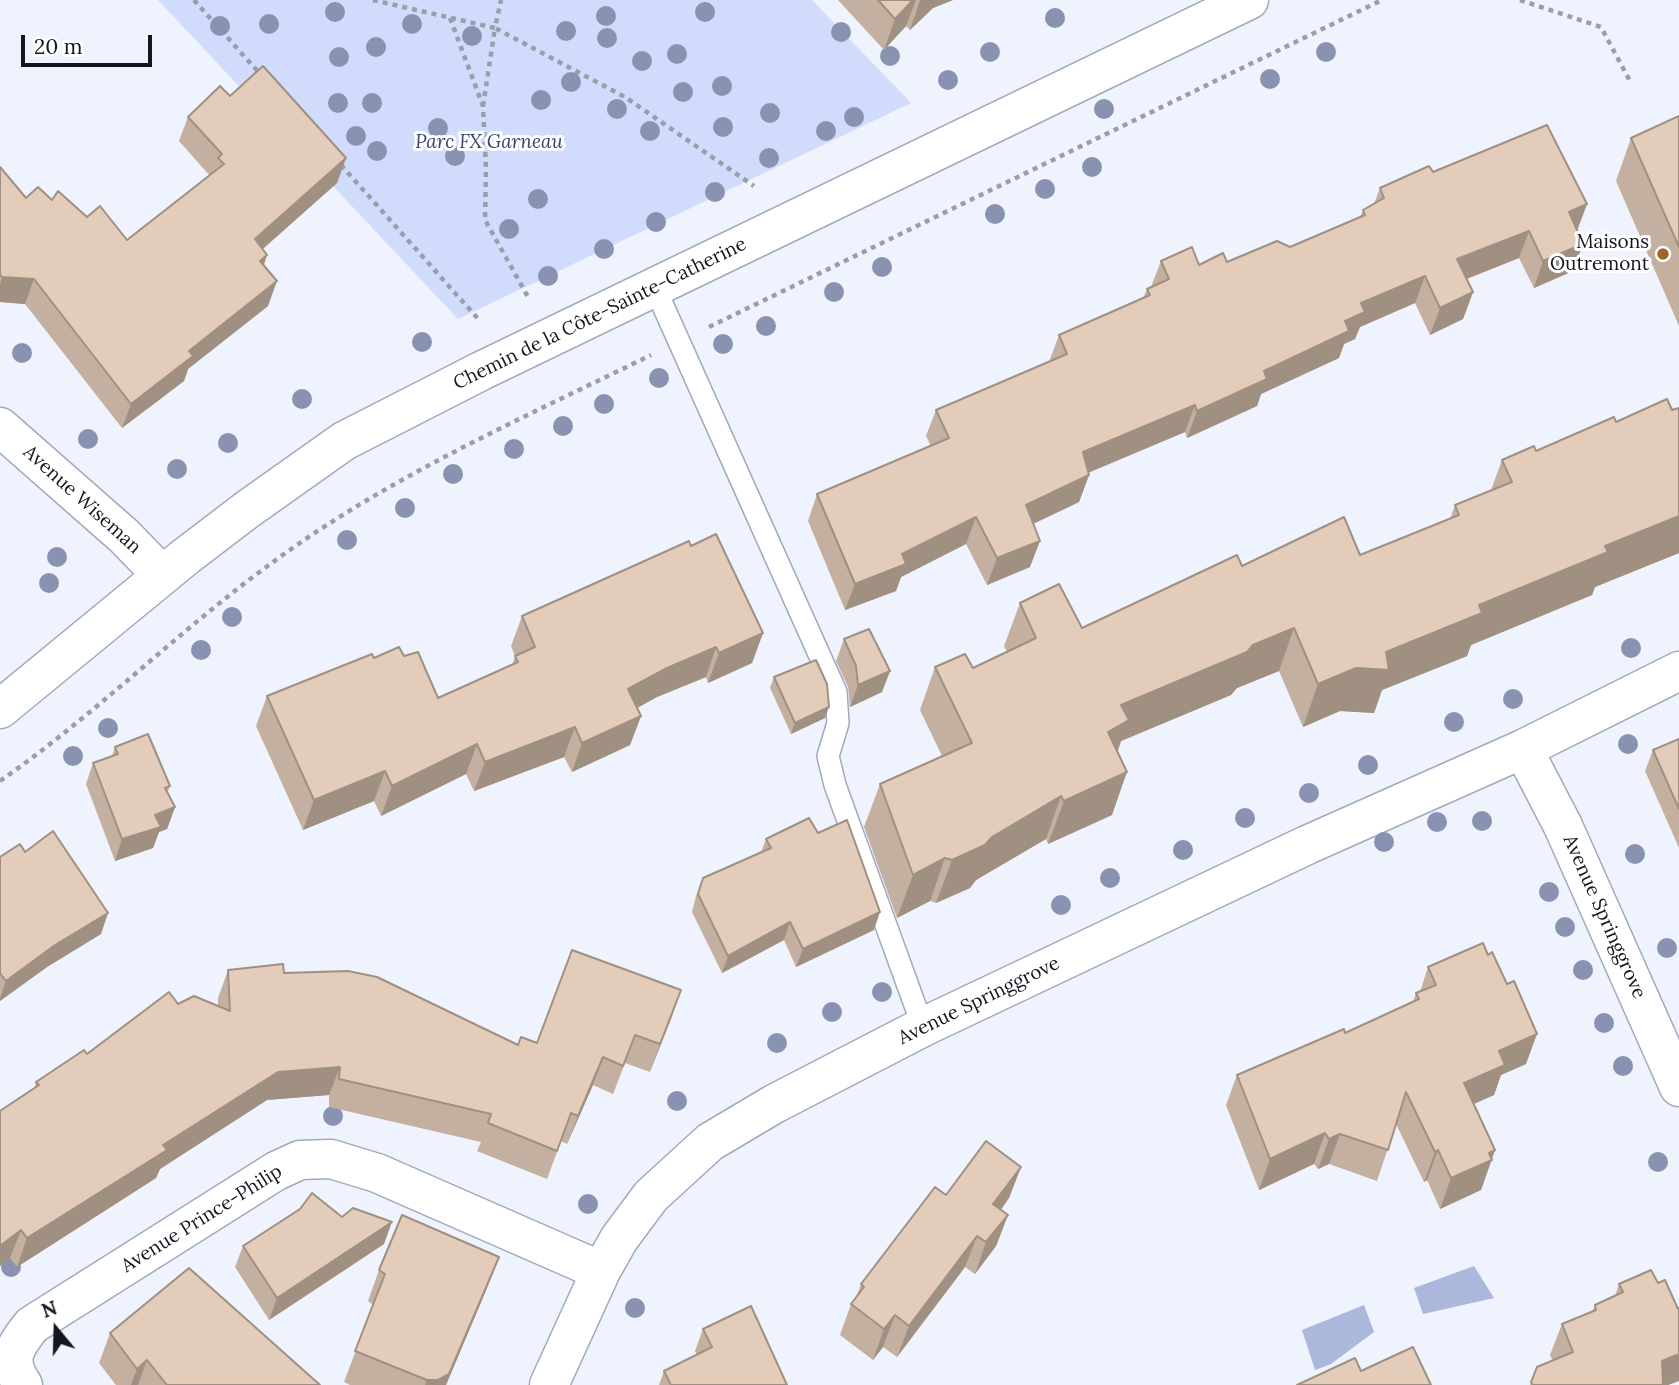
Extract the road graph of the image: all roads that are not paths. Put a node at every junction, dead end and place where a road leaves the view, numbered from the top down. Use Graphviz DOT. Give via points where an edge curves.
graph roads {
  1 [pos="1250,0"];
  2 [pos="655,288"];
  3 [pos="0,427"];
  4 [pos="162,575"];
  5 [pos="1679,671"];
  6 [pos="0,709"];
  7 [pos="1523,749"];
  8 [pos="923,1027"];
  9 [pos="1679,1087"];
  10 [pos="601,1271"];
  11 [pos="23,1385"];
  12 [pos="549,1385"];
  1 -- 2 [label="street, Chemin de la Côte-Sainte-Catherine"];
  2 -- 4 [label="street, Chemin de la Côte-Sainte-Catherine" via="344,441"];
  2 -- 8 [label="lane" via="836,692 838,723 828,756 835,785"];
  3 -- 4 [label="street, Avenue Wiseman"];
  4 -- 6 [label="street, Chemin de la Côte-Sainte-Catherine"];
  5 -- 7 [label="street, Avenue Springgrove"];
  7 -- 8 [label="street, Avenue Springgrove" via="1307,845"];
  7 -- 9 [label="street, Avenue Springgrove" via="1563,826"];
  8 -- 10 [label="street, Avenue Springgrove" via="710,1142 651,1196"];
  10 -- 11 [label="street, Avenue Prince-Philip" via="377,1173 331,1159 300,1160 32,1325 16,1345 14,1365"];
  10 -- 12 [label="street, Avenue Springgrove"];
}
